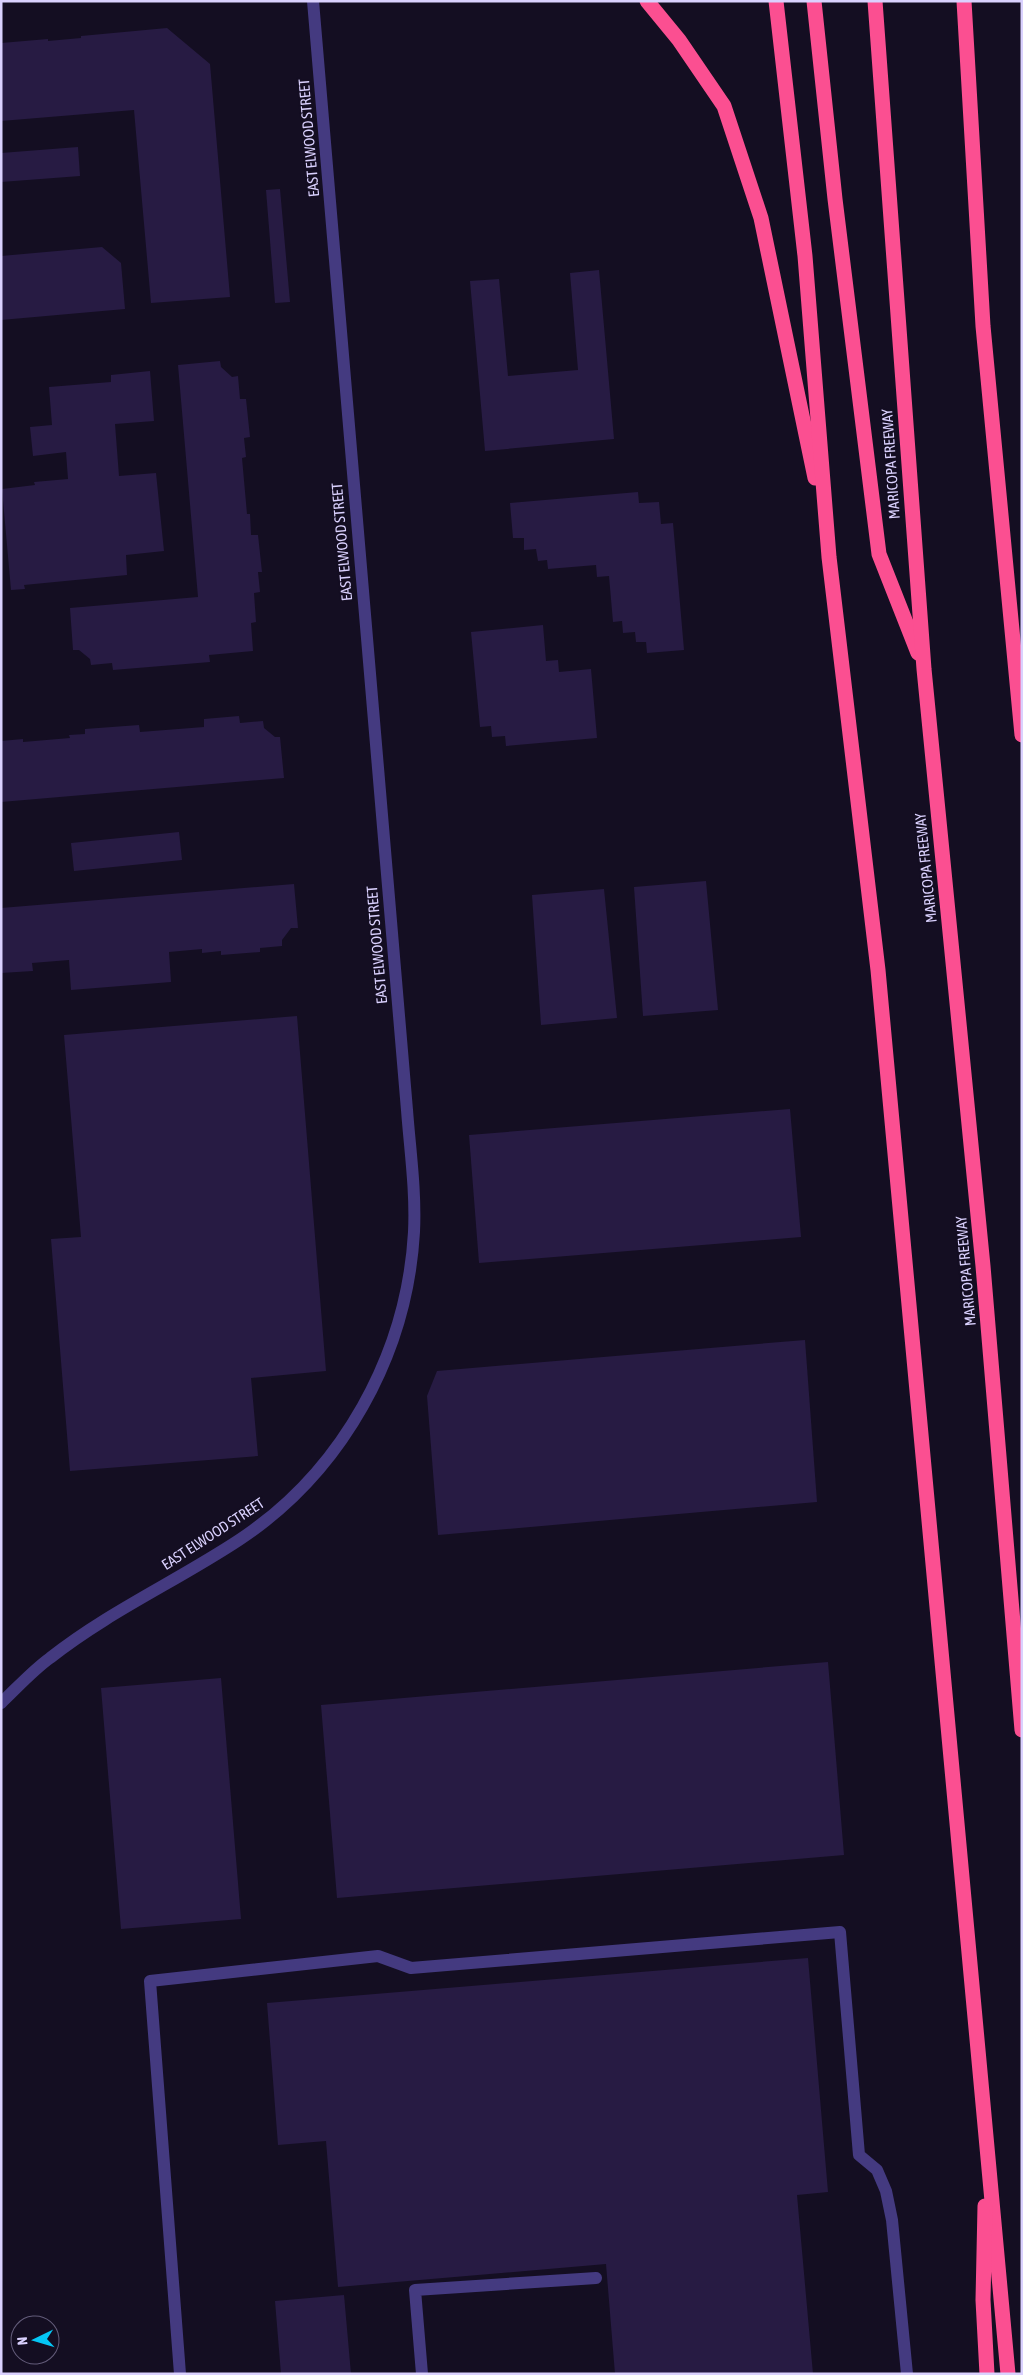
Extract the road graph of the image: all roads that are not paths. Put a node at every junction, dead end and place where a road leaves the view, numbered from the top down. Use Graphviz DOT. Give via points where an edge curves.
graph roads {
  1 [pos="313,1"];
  2 [pos="647,1"];
  3 [pos="776,1"];
  4 [pos="814,1"];
  5 [pos="875,1"];
  6 [pos="964,1"];
  7 [pos="830,556"];
  8 [pos="924,668"];
  9 [pos="1022,735"];
  10 [pos="1,1703"];
  11 [pos="1022,1730"];
  12 [pos="986,2132"];
  13 [pos="596,2278"];
  14 [pos="180,2374"];
  15 [pos="422,2374"];
  16 [pos="907,2374"];
  17 [pos="987,2374"];
  18 [pos="1008,2374"];
  1 -- 10 [label="street, EAST ELWOOD STREET" via="407,1110 414,1232 408,1276 398,1321 370,1394 346,1436 287,1504 238,1541 110,1617 50,1658"];
  2 -- 7 [label="highway" via="679,40 724,106 761,218"];
  3 -- 7 [label="highway" via="805,256"];
  4 -- 8 [label="highway" via="879,554"];
  5 -- 8 [label="highway, MARICOPA FREEWAY"];
  6 -- 9 [label="highway" via="984,326"];
  7 -- 12 [label="highway" via="879,980"];
  8 -- 11 [label="highway, MARICOPA FREEWAY" via="983,1266"];
  12 -- 17 [label="highway" via="982,2300"];
  12 -- 18 [label="highway"];
  13 -- 15 [label="street" via="415,2290"];
  14 -- 16 [label="street" via="150,1982 378,1956 411,1968 840,1932 858,2155 877,2170 886,2190 892,2220"];
}
